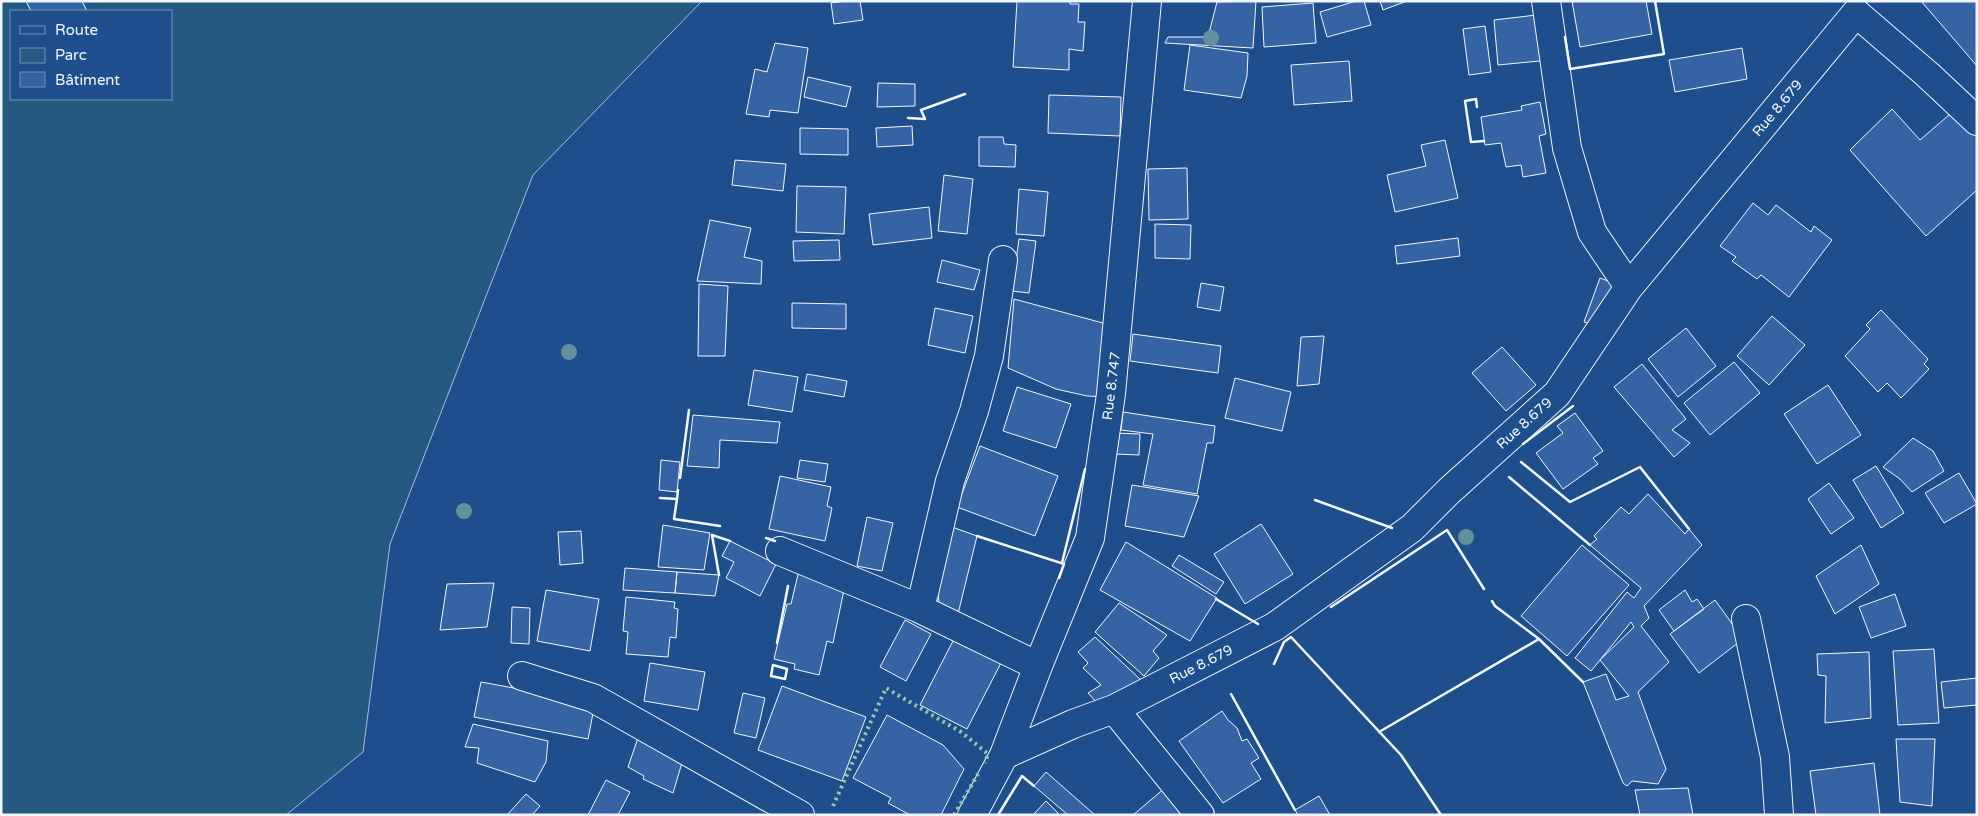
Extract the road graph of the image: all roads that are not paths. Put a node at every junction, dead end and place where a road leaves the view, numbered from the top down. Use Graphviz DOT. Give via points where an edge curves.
graph roads {
  1 [pos="1147,1"];
  2 [pos="1546,1"];
  3 [pos="1861,7"];
  4 [pos="1977,121"];
  5 [pos="1003,260"];
  6 [pos="1629,287"];
  7 [pos="780,551"];
  8 [pos="918,608"];
  9 [pos="1746,619"];
  10 [pos="1038,666"];
  11 [pos="522,676"];
  12 [pos="1114,709"];
  13 [pos="1004,755"];
  14 [pos="800,815"];
  15 [pos="972,815"];
  16 [pos="1200,815"];
  17 [pos="1779,815"];
  1 -- 10 [label="street, Rue 8.747" via="1111,394 1090,538"];
  2 -- 6 [label="street" via="1567,148 1592,232"];
  3 -- 4 [label="street, Rue 8.679"];
  3 -- 6 [label="street, Rue 8.679"];
  5 -- 8 [label="street" via="989,356 950,481"];
  6 -- 12 [label="street, Rue 8.679" via="1557,394 1412,528 1274,627"];
  7 -- 8 [label="street"];
  8 -- 10 [label="street"];
  9 -- 17 [label="street" via="1775,757"];
  10 -- 13 [label="street, Rue 8.747"];
  11 -- 14 [label="street" via="593,698"];
  12 -- 13 [label="street, Rue 8.679"];
  12 -- 16 [label="street"];
  13 -- 15 [label="street"];
}
